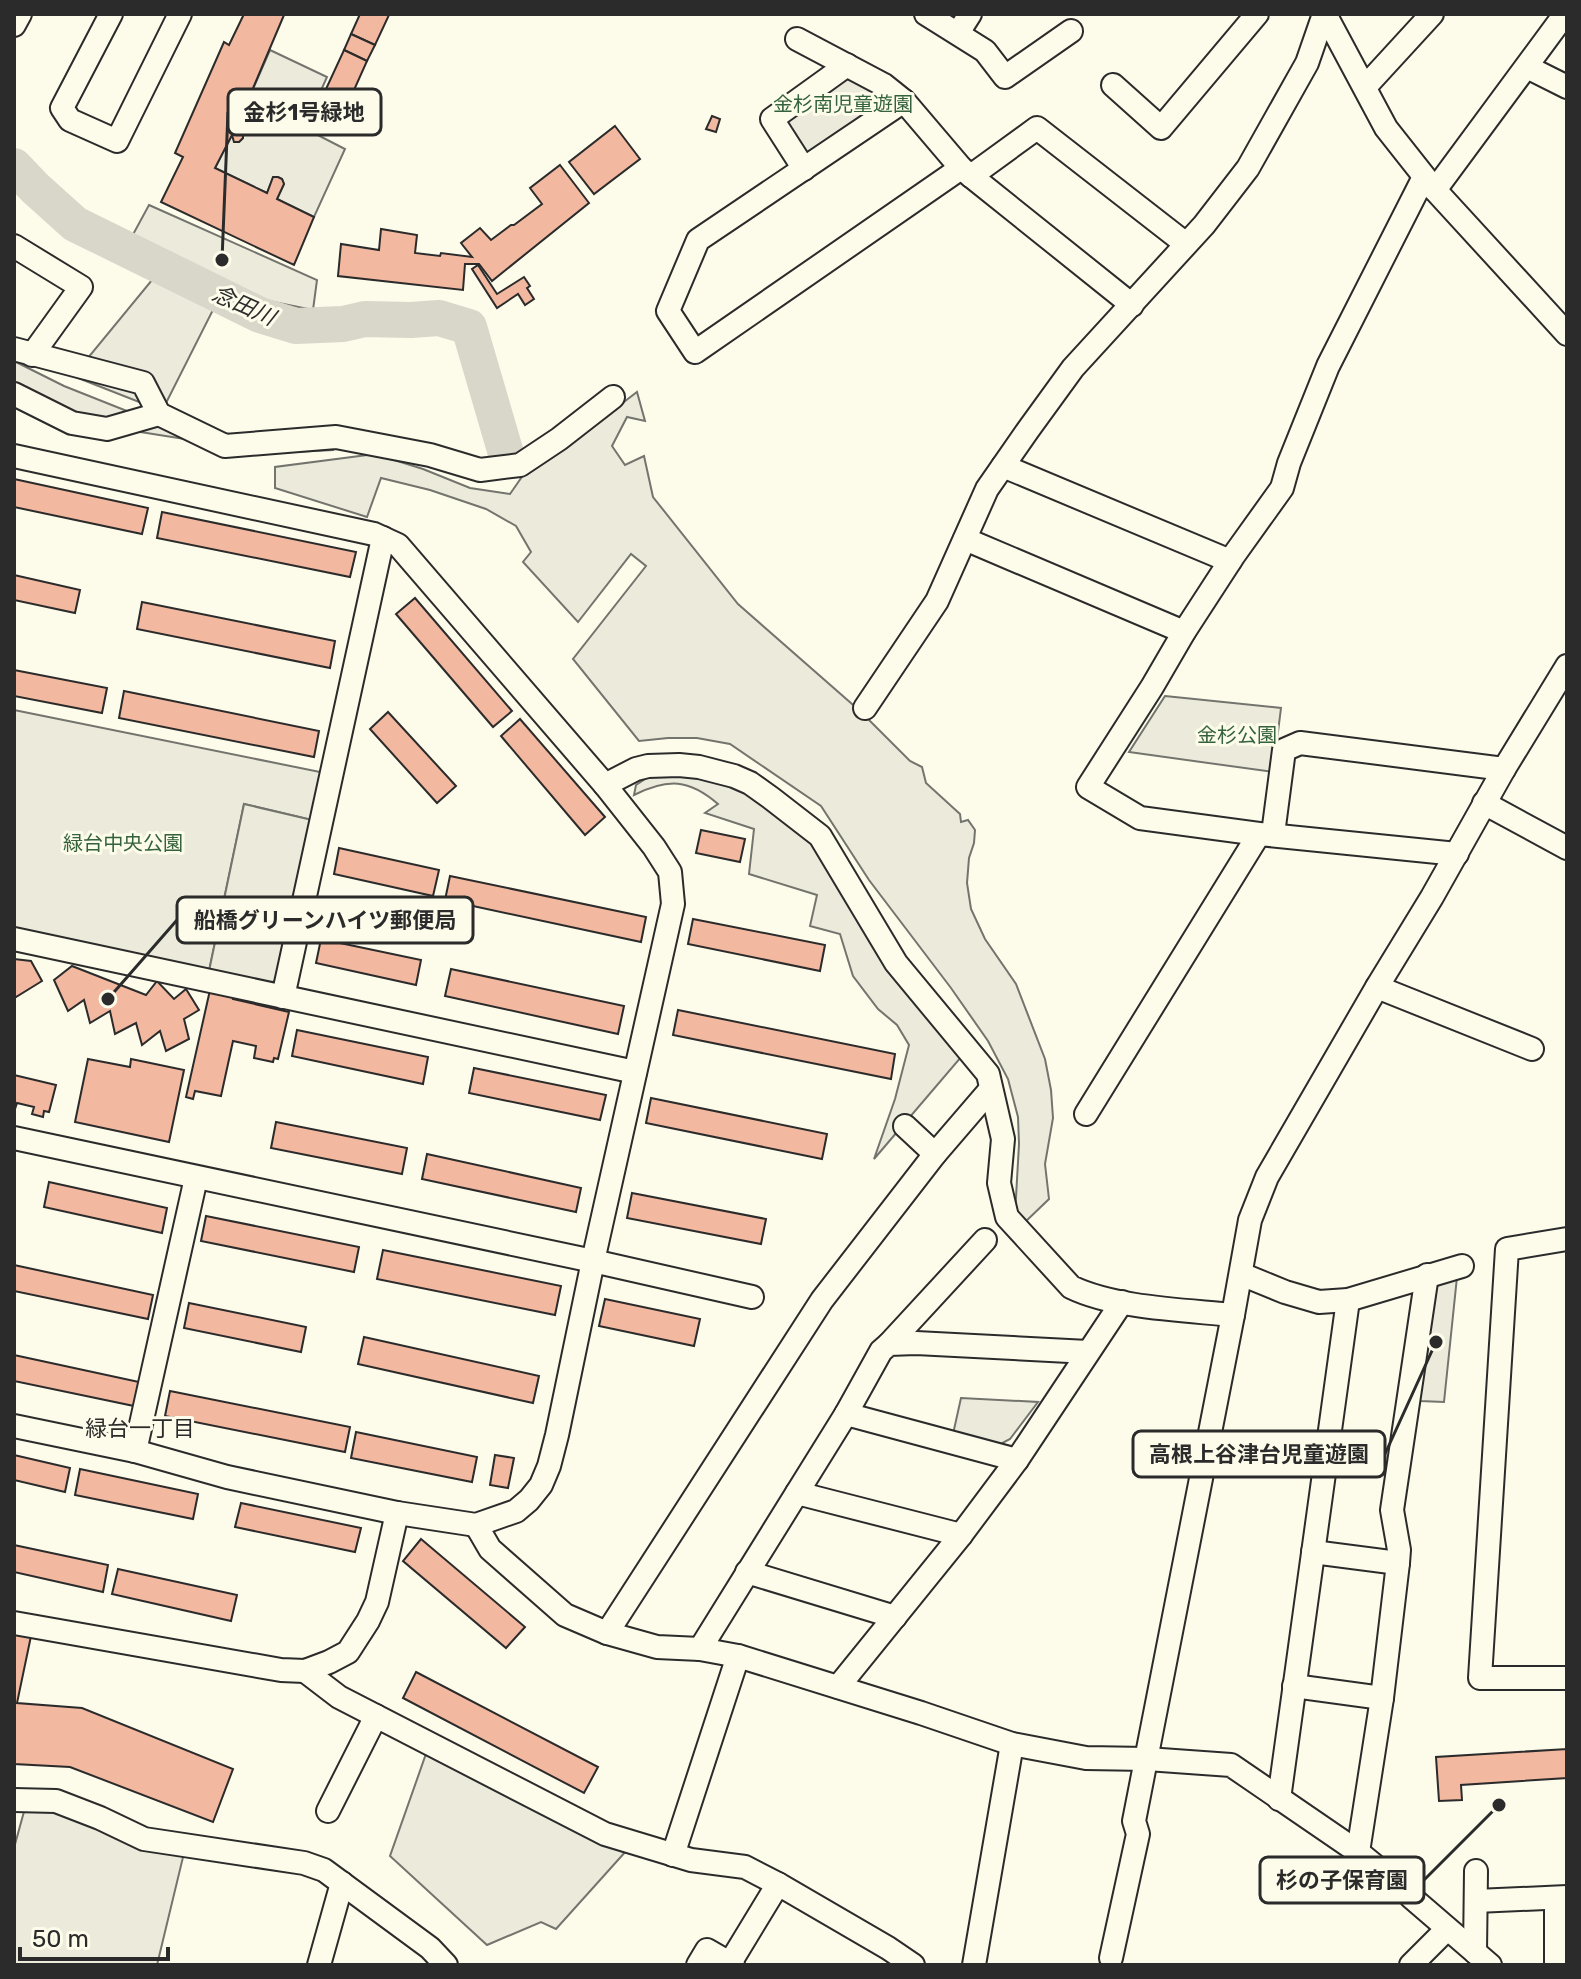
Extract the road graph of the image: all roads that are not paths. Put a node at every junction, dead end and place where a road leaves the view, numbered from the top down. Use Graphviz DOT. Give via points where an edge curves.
graph roads {
  1 [pos="20,14"];
  2 [pos="111,14"];
  3 [pos="180,14"];
  4 [pos="926,14"];
  5 [pos="1257,14"];
  6 [pos="1325,14"];
  7 [pos="1432,14"];
  8 [pos="1565,14"];
  9 [pos="964,24"];
  10 [pos="14,25"];
  11 [pos="1071,31"];
  12 [pos="797,39"];
  13 [pos="847,65"];
  14 [pos="1527,67"];
  15 [pos="1113,85"];
  16 [pos="1365,87"];
  17 [pos="1567,87"];
  18 [pos="904,101"];
  19 [pos="804,169"];
  20 [pos="966,172"];
  21 [pos="1430,184"];
  22 [pos="1186,244"];
  23 [pos="14,246"];
  24 [pos="1132,305"];
  25 [pos="1567,334"];
  26 [pos="23,352"];
  27 [pos="14,394"];
  28 [pos="613,397"];
  29 [pos="159,414"];
  30 [pos="14,456"];
  31 [pos="1003,466"];
  32 [pos="383,538"];
  33 [pos="965,539"];
  34 [pos="1230,561"];
  35 [pos="1184,632"];
  36 [pos="1567,666"];
  37 [pos="865,708"];
  38 [pos="1504,769"];
  39 [pos="605,785"];
  40 [pos="1484,803"];
  41 [pos="1266,834"];
  42 [pos="1567,848"];
  43 [pos="1457,854"];
  44 [pos="14,939"];
  45 [pos="1377,987"];
  46 [pos="283,997"];
  47 [pos="1532,1049"];
  48 [pos="635,1072"];
  49 [pos="990,1090"];
  50 [pos="1086,1114"];
  51 [pos="905,1126"];
  52 [pos="14,1138"];
  53 [pos="935,1154"];
  54 [pos="196,1178"];
  55 [pos="1567,1239"];
  56 [pos="985,1240"];
  57 [pos="593,1261"];
  58 [pos="1462,1266"];
  59 [pos="1241,1274"];
  60 [pos="1427,1275"];
  61 [pos="752,1297"];
  62 [pos="1348,1300"];
  63 [pos="1122,1302"];
  64 [pos="1233,1315"];
  65 [pos="889,1344"];
  66 [pos="1088,1352"];
  67 [pos="846,1414"];
  68 [pos="14,1426"];
  69 [pos="135,1451"];
  70 [pos="1017,1460"];
  71 [pos="797,1493"];
  72 [pos="397,1513"];
  73 [pos="476,1525"];
  74 [pos="961,1535"];
  75 [pos="1313,1552"];
  76 [pos="1398,1563"];
  77 [pos="747,1572"];
  78 [pos="895,1617"];
  79 [pos="14,1623"];
  80 [pos="607,1633"];
  81 [pos="700,1649"];
  82 [pos="738,1656"];
  83 [pos="305,1671"];
  84 [pos="1567,1678"];
  85 [pos="1294,1686"];
  86 [pos="838,1687"];
  87 [pos="1382,1698"];
  88 [pos="376,1716"];
  89 [pos="1012,1744"];
  90 [pos="1147,1759"];
  91 [pos="1279,1799"];
  92 [pos="14,1800"];
  93 [pos="328,1811"];
  94 [pos="1358,1852"];
  95 [pos="673,1855"];
  96 [pos="1476,1871"];
  97 [pos="342,1883"];
  98 [pos="778,1884"];
  99 [pos="1561,1898"];
  100 [pos="1476,1901"];
  101 [pos="1447,1929"];
  102 [pos="1111,1958"];
  103 [pos="1483,1959"];
  104 [pos="732,1964"];
  105 [pos="319,1965"];
  106 [pos="446,1965"];
  107 [pos="698,1965"];
  108 [pos="913,1965"];
  109 [pos="974,1965"];
  110 [pos="1411,1965"];
  111 [pos="1556,1965"];
  1 -- 10 [label="street"];
  2 -- 3 [label="street" via="62,108 70,120 117,141"];
  4 -- 9 [label="street"];
  5 -- 15 [label="street" via="1161,128"];
  6 -- 16 [label="street"];
  6 -- 22 [label="street" via="1307,63 1248,168"];
  7 -- 16 [label="street"];
  8 -- 14 [label="street"];
  9 -- 11 [label="street" via="1005,77"];
  12 -- 13 [label="street"];
  13 -- 18 [label="street"];
  13 -- 19 [label="street" via="772,119"];
  14 -- 17 [label="street"];
  14 -- 21 [label="street"];
  16 -- 21 [label="street" via="1386,128"];
  18 -- 19 [label="street"];
  18 -- 20 [label="street"];
  19 -- 20 [label="street" via="698,240 668,311 695,352"];
  20 -- 22 [label="street" via="1037,128"];
  20 -- 24 [label="street"];
  21 -- 25 [label="street"];
  21 -- 34 [label="street" via="1328,366 1282,488"];
  22 -- 24 [label="street"];
  23 -- 26 [label="street" via="81,287"];
  24 -- 31 [label="street" via="1073,368"];
  26 -- 29 [label="street" via="143,383"];
  27 -- 29 [label="street" via="72,423 107,429"];
  28 -- 29 [label="street" via="520,465 480,470 336,437 225,446"];
  30 -- 32 [label="street"];
  31 -- 33 [label="street"];
  31 -- 34 [label="street"];
  32 -- 39 [label="street" via="410,557"];
  32 -- 46 [label="street"];
  33 -- 35 [label="street"];
  33 -- 37 [label="street" via="937,601"];
  34 -- 35 [label="street"];
  35 -- 41 [label="street" via="1088,787 1140,818"];
  36 -- 38 [label="street"];
  38 -- 40 [label="street"];
  38 -- 41 [label="street" via="1300,743 1284,750"];
  39 -- 48 [label="street" via="654,847 670,872 672,886 673,904"];
  39 -- 49 [label="street" via="648,766 699,767 750,783 820,836 896,963 988,1074"];
  40 -- 42 [label="street"];
  40 -- 43 [label="street"];
  41 -- 43 [label="street"];
  41 -- 50 [label="street"];
  43 -- 45 [label="street"];
  44 -- 46 [label="street"];
  45 -- 47 [label="street"];
  45 -- 59 [label="street" via="1262,1187"];
  46 -- 48 [label="street"];
  48 -- 57 [label="street"];
  49 -- 53 [label="street"];
  49 -- 63 [label="street" via="1003,1139 999,1183 1007,1217 1071,1287"];
  51 -- 53 [label="street"];
  52 -- 54 [label="street"];
  53 -- 80 [label="street" via="822,1300"];
  54 -- 57 [label="street"];
  54 -- 69 [label="street"];
  55 -- 84 [label="street" via="1507,1249 1480,1678"];
  56 -- 65 [label="street"];
  57 -- 61 [label="street"];
  57 -- 73 [label="street" via="560,1421 541,1485 516,1511"];
  58 -- 60 [label="street"];
  59 -- 62 [label="street" via="1319,1302"];
  59 -- 64 [label="street"];
  60 -- 62 [label="street"];
  60 -- 76 [label="street" via="1392,1510"];
  62 -- 75 [label="street"];
  63 -- 64 [label="street"];
  63 -- 66 [label="street"];
  64 -- 90 [label="street"];
  65 -- 66 [label="street"];
  65 -- 67 [label="street"];
  66 -- 70 [label="street"];
  67 -- 70 [label="street"];
  67 -- 71 [label="street"];
  68 -- 69 [label="street"];
  69 -- 72 [label="street" via="227,1477"];
  70 -- 74 [label="street"];
  71 -- 74 [label="street"];
  71 -- 77 [label="street"];
  72 -- 73 [label="street"];
  72 -- 83 [label="street" via="368,1621 348,1652"];
  73 -- 80 [label="street" via="490,1549 565,1615"];
  74 -- 78 [label="street"];
  75 -- 76 [label="street"];
  75 -- 85 [label="street"];
  76 -- 87 [label="street"];
  77 -- 78 [label="street"];
  77 -- 81 [label="street"];
  78 -- 86 [label="street"];
  79 -- 83 [label="street"];
  80 -- 81 [label="street" via="657,1647"];
  81 -- 82 [label="street"];
  82 -- 86 [label="street"];
  82 -- 95 [label="street"];
  83 -- 88 [label="street"];
  85 -- 87 [label="street"];
  85 -- 91 [label="street"];
  86 -- 89 [label="street"];
  87 -- 94 [label="street"];
  88 -- 93 [label="street"];
  88 -- 95 [label="street" via="605,1834"];
  89 -- 90 [label="street" via="1086,1758"];
  89 -- 109 [label="street"];
  90 -- 91 [label="street" via="1231,1765"];
  90 -- 102 [label="street" via="1134,1821 1138,1834"];
  91 -- 94 [label="street"];
  92 -- 97 [label="street" via="56,1801 144,1839 304,1863"];
  94 -- 101 [label="street"];
  95 -- 98 [label="street" via="745,1867"];
  96 -- 100 [label="street"];
  97 -- 105 [label="street"];
  97 -- 106 [label="street"];
  98 -- 104 [label="street"];
  98 -- 108 [label="street"];
  99 -- 100 [label="street"];
  99 -- 111 [label="street"];
  100 -- 103 [label="street"];
  101 -- 103 [label="street"];
  101 -- 110 [label="street"];
  104 -- 107 [label="street" via="707,1950"];
}
